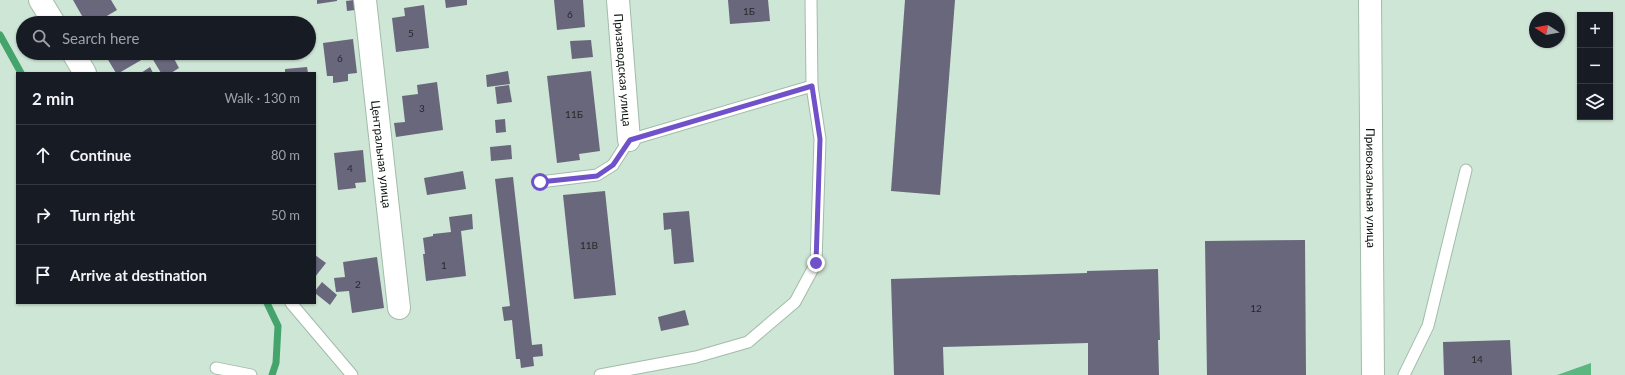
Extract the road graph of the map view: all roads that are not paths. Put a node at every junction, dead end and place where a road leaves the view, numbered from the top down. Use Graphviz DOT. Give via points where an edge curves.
graph roads {
  1 [pos="40,0"];
  2 [pos="365,0"];
  3 [pos="618,0"];
  4 [pos="811,0"];
  5 [pos="1370,0"];
  6 [pos="50,16"];
  7 [pos="77,60"];
  8 [pos="84,72"];
  9 [pos="812,86"];
  10 [pos="630,140"];
  11 [pos="1466,170"];
  12 [pos="540,182"];
  13 [pos="292,304"];
  14 [pos="399,308"];
  15 [pos="216,368"];
  16 [pos="251,375"];
  17 [pos="352,375"];
  18 [pos="600,375"];
  19 [pos="1373,375"];
  20 [pos="1404,375"];
  1 -- 6 [label="street"];
  2 -- 14 [label="street, Центральная улица"];
  3 -- 10 [label="street, Призаводская улица"];
  4 -- 9 [label="lane"];
  5 -- 19 [label="street, Привокзальная улица"];
  7 -- 8 [label="street"];
  9 -- 10 [label="lane"];
  9 -- 18 [label="lane" via="820,139 816,263 796,302 748,342 696,357"];
  10 -- 12 [label="lane" via="613,165 597,176"];
  11 -- 20 [label="lane" via="1428,326"];
  13 -- 17 [label="lane"];
  15 -- 16 [label="lane"];
}
